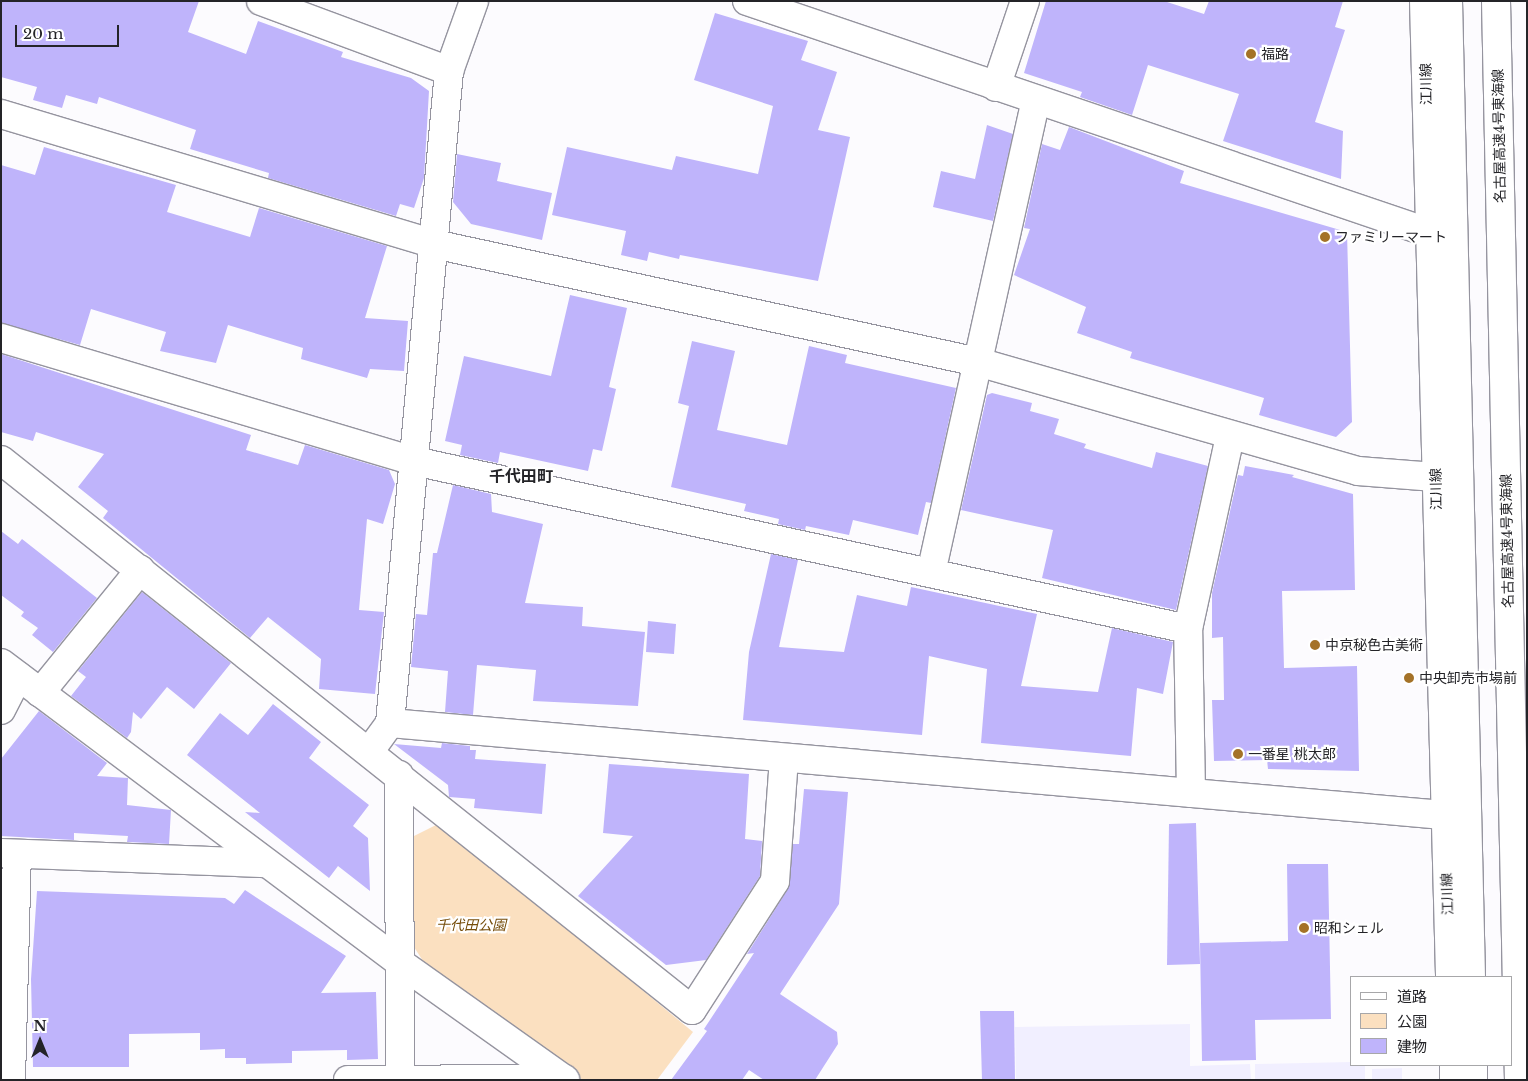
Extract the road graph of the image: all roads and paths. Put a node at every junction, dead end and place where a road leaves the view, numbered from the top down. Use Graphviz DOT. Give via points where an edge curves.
graph roads {
  1 [pos="261,1"];
  2 [pos="474,1"];
  3 [pos="747,1"];
  4 [pos="1025,1"];
  5 [pos="1424,1"];
  6 [pos="1448,1"];
  7 [pos="1496,1"];
  8 [pos="449,71"];
  9 [pos="996,87"];
  10 [pos="1036,101"];
  11 [pos="1,114"];
  12 [pos="1430,233"];
  13 [pos="434,244"];
  14 [pos="1,338"];
  15 [pos="978,362"];
  16 [pos="1230,437"];
  17 [pos="1,460"];
  18 [pos="414,460"];
  19 [pos="1435,477"];
  20 [pos="140,570"];
  21 [pos="931,573"];
  22 [pos="1188,630"];
  23 [pos="10,670"];
  24 [pos="40,692"];
  25 [pos="1,710"];
  26 [pos="390,723"];
  27 [pos="369,752"];
  28 [pos="784,758"];
  29 [pos="399,775"];
  30 [pos="1191,793"];
  31 [pos="1443,815"];
  32 [pos="9,854"];
  33 [pos="267,863"];
  34 [pos="399,962"];
  35 [pos="1450,976"];
  36 [pos="1471,976"];
  37 [pos="1454,1066"];
  38 [pos="1472,1066"];
  39 [pos="400,1079"];
  40 [pos="565,1079"];
  41 [pos="11,1080"];
  42 [pos="348,1080"];
  43 [pos="1454,1080"];
  44 [pos="1473,1080"];
  45 [pos="1519,1080"];
  1 -- 8 [label="main road"];
  2 -- 8 [label="main road"];
  3 -- 9 [label="main road"];
  4 -- 9 [label="main road"];
  5 -- 12 [label="main road, 江川線"];
  6 -- 36 [label="main road"];
  7 -- 45 [label="main road, 名古屋高速4号東海線"];
  8 -- 13 [label="main road"];
  9 -- 10 [label="main road"];
  10 -- 12 [label="main road"];
  10 -- 15 [label="main road"];
  11 -- 13 [label="main road"];
  12 -- 19 [label="main road, 江川線"];
  13 -- 15 [label="main road"];
  13 -- 18 [label="main road"];
  14 -- 18 [label="main road"];
  15 -- 16 [label="main road"];
  15 -- 21 [label="main road"];
  16 -- 19 [label="main road" via="1358,471"];
  16 -- 22 [label="main road"];
  17 -- 20 [label="main road"];
  18 -- 21 [label="main road"];
  18 -- 26 [label="main road"];
  19 -- 31 [label="main road, 江川線"];
  20 -- 24 [label="main road"];
  20 -- 27 [label="main road"];
  21 -- 22 [label="main road"];
  22 -- 30 [label="main road"];
  23 -- 24 [label="main road"];
  23 -- 25 [label="main road"];
  24 -- 33 [label="main road"];
  26 -- 27 [label="main road"];
  26 -- 28 [label="main road"];
  27 -- 29 [label="main road"];
  28 -- 29 [label="main road" via="775,880 692,1010"];
  28 -- 30 [label="main road"];
  29 -- 34 [label="main road"];
  30 -- 31 [label="main road"];
  31 -- 35 [label="main road, 江川線"];
  32 -- 33 [label="main road"];
  32 -- 41 [label="main road"];
  33 -- 34 [label="main road"];
  34 -- 39 [label="main road"];
  34 -- 40 [label="main road"];
  37 -- 43 [label="main road"];
  38 -- 44 [label="main road"];
  39 -- 40 [label="main road"];
  39 -- 42 [label="main road"];
}
